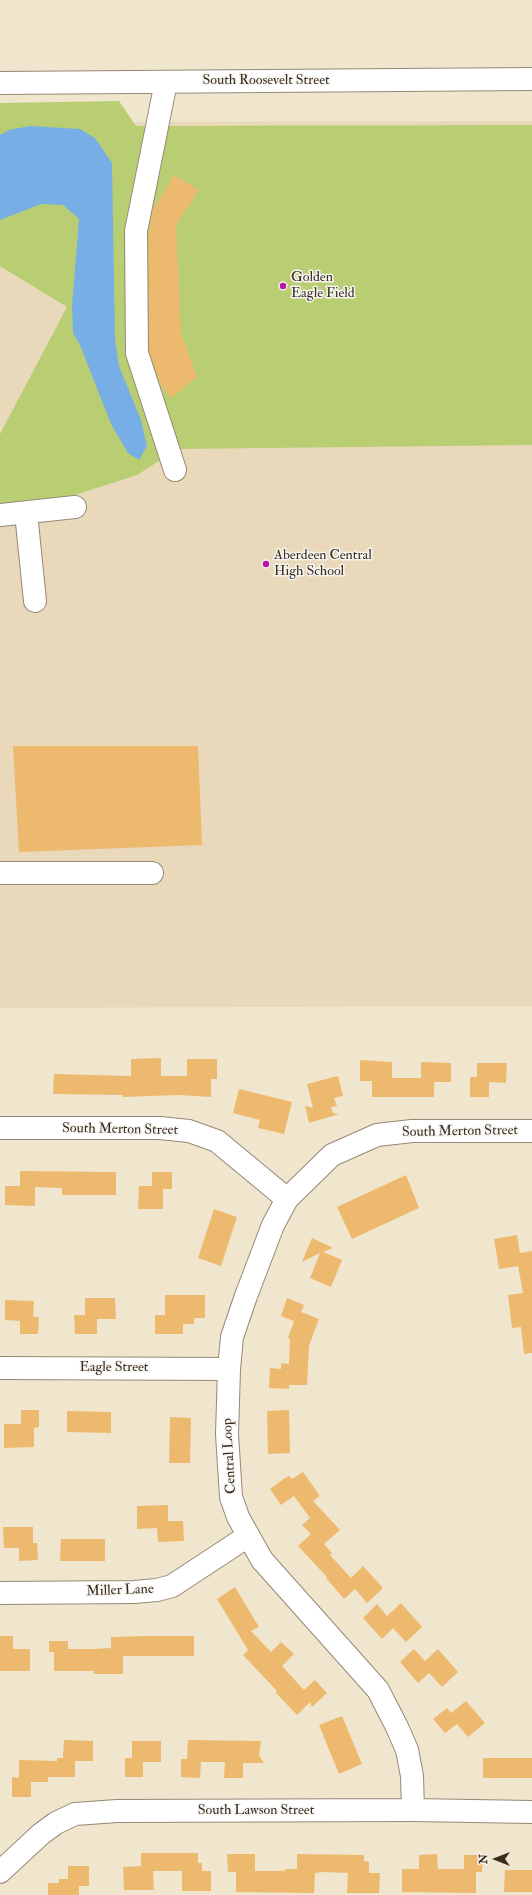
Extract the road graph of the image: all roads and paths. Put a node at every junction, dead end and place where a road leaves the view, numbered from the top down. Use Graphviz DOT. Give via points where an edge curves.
graph roads {
  1 [pos="532,79"];
  2 [pos="166,82"];
  3 [pos="0,83"];
  4 [pos="175,470"];
  5 [pos="75,507"];
  6 [pos="26,513"];
  7 [pos="0,515"];
  8 [pos="34,601"];
  9 [pos="152,872"];
  10 [pos="0,873"];
  11 [pos="0,1128"];
  12 [pos="532,1131"];
  13 [pos="287,1199"];
  14 [pos="0,1368"];
  15 [pos="229,1369"];
  16 [pos="248,1536"];
  17 [pos="0,1593"];
  18 [pos="413,1810"];
  19 [pos="532,1812"];
  20 [pos="0,1872"];
  1 -- 2 [label="street, South Roosevelt Street"];
  2 -- 3 [label="street, South Roosevelt Street"];
  2 -- 4 [label="street" via="136,232 137,353"];
  5 -- 6 [label="street"];
  6 -- 7 [label="street"];
  6 -- 8 [label="street"];
  9 -- 10 [label="street"];
  11 -- 13 [label="street, South Merton Street" via="160,1128 189,1131 216,1141"];
  12 -- 13 [label="street, South Merton Street" via="412,1131 377,1135 332,1155"];
  13 -- 15 [label="street, Central Loop" via="274,1225 232,1337"];
  14 -- 15 [label="street, Eagle Street"];
  15 -- 16 [label="street, Central Loop" via="227,1434 231,1497"];
  16 -- 17 [label="street, Miller Lane" via="172,1586 157,1590"];
  16 -- 18 [label="street, Central Loop" via="262,1560 280,1582 378,1690 407,1750 412,1776"];
  18 -- 19 [label="street, South Lawson Street"];
  18 -- 20 [label="street, South Lawson Street" via="125,1811 75,1814 41,1834"];
}
